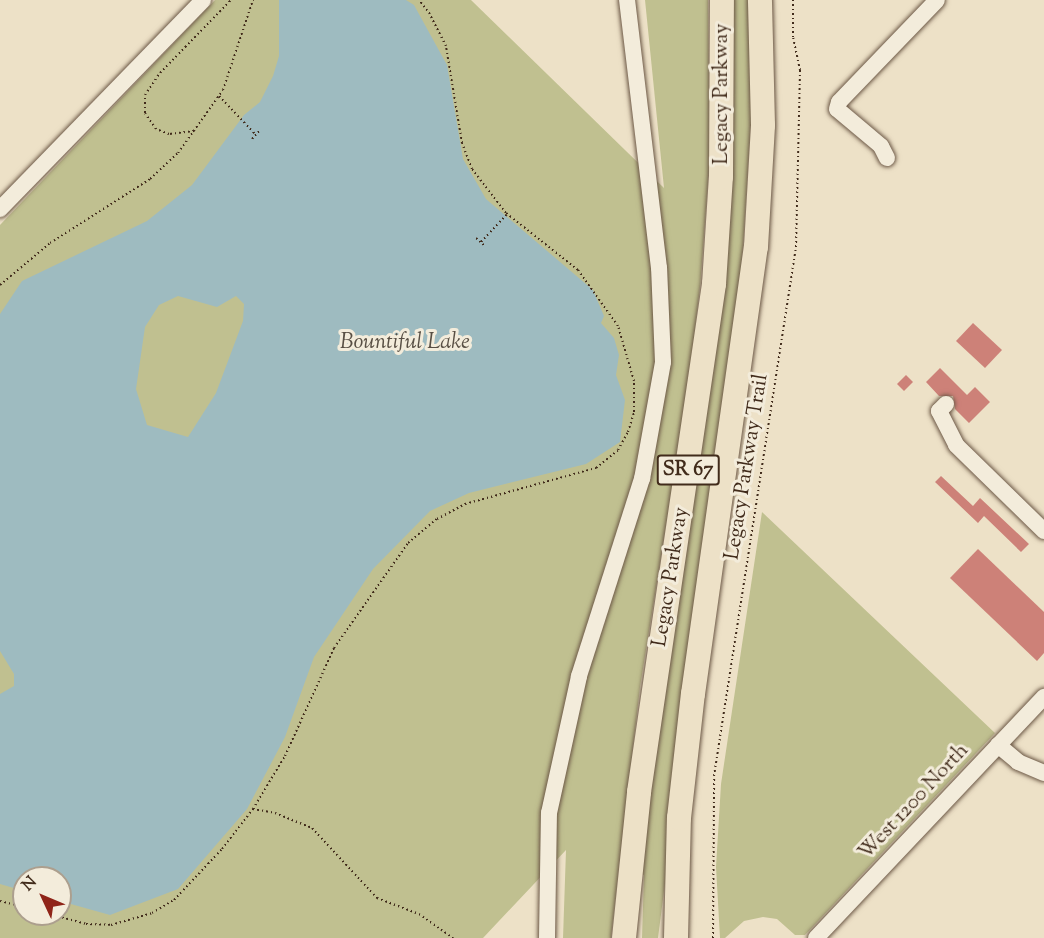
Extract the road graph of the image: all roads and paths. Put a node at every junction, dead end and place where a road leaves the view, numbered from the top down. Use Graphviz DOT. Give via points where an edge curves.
graph roads {
  1 [pos="203,0"];
  2 [pos="231,0"];
  3 [pos="253,0"];
  4 [pos="419,0"];
  5 [pos="627,0"];
  6 [pos="722,0"];
  7 [pos="760,0"];
  8 [pos="793,0"];
  9 [pos="938,0"];
  10 [pos="219,96"];
  11 [pos="260,130"];
  12 [pos="194,131"];
  13 [pos="256,135"];
  14 [pos="252,139"];
  15 [pos="887,158"];
  16 [pos="0,210"];
  17 [pos="507,214"];
  18 [pos="476,238"];
  19 [pos="481,242"];
  20 [pos="485,246"];
  21 [pos="0,285"];
  22 [pos="946,404"];
  23 [pos="1044,531"];
  24 [pos="1044,697"];
  25 [pos="998,745"];
  26 [pos="1044,773"];
  27 [pos="253,809"];
  28 [pos="72,921"];
  29 [pos="453,938"];
  30 [pos="547,938"];
  31 [pos="624,938"];
  32 [pos="676,938"];
  33 [pos="713,938"];
  34 [pos="816,938"];
  1 -- 16 [label="street"];
  2 -- 12 [label="path" via="160,73 145,94 145,113 156,129 169,134"];
  3 -- 10 [label="path"];
  4 -- 17 [label="path" via="446,46 468,161"];
  5 -- 30 [label="street" via="659,268 663,362 642,479 579,676 549,813"];
  6 -- 31 [label="highway, Legacy Parkway / SR 67" via="722,177 714,284 639,792"];
  7 -- 32 [label="highway, Legacy Parkway / SR 67" via="763,125 756,247 693,694 680,818"];
  8 -- 33 [label="path, Legacy Parkway Trail" via="793,37 800,70 796,247 714,776"];
  9 -- 15 [label="street" via="839,102 837,109 881,146"];
  10 -- 12 [label="path"];
  10 -- 13 [label="path"];
  11 -- 13 [label="path"];
  12 -- 21 [label="path" via="157,174 50,243"];
  13 -- 14 [label="path"];
  17 -- 19 [label="path"];
  17 -- 27 [label="path" via="578,270 611,312 632,366 635,400 628,432 618,450 596,468 465,504 437,519 408,543 334,648 285,756"];
  18 -- 19 [label="path"];
  19 -- 20 [label="path"];
  22 -- 23 [label="street" via="939,411 956,445"];
  24 -- 25 [label="street, West 1200 North"];
  25 -- 26 [label="street" via="1018,762"];
  25 -- 34 [label="street, West 1200 North"];
  27 -- 28 [label="path" via="201,873 159,909 105,925"];
  27 -- 29 [label="path" via="312,828 360,885 377,898 419,914"];
}
